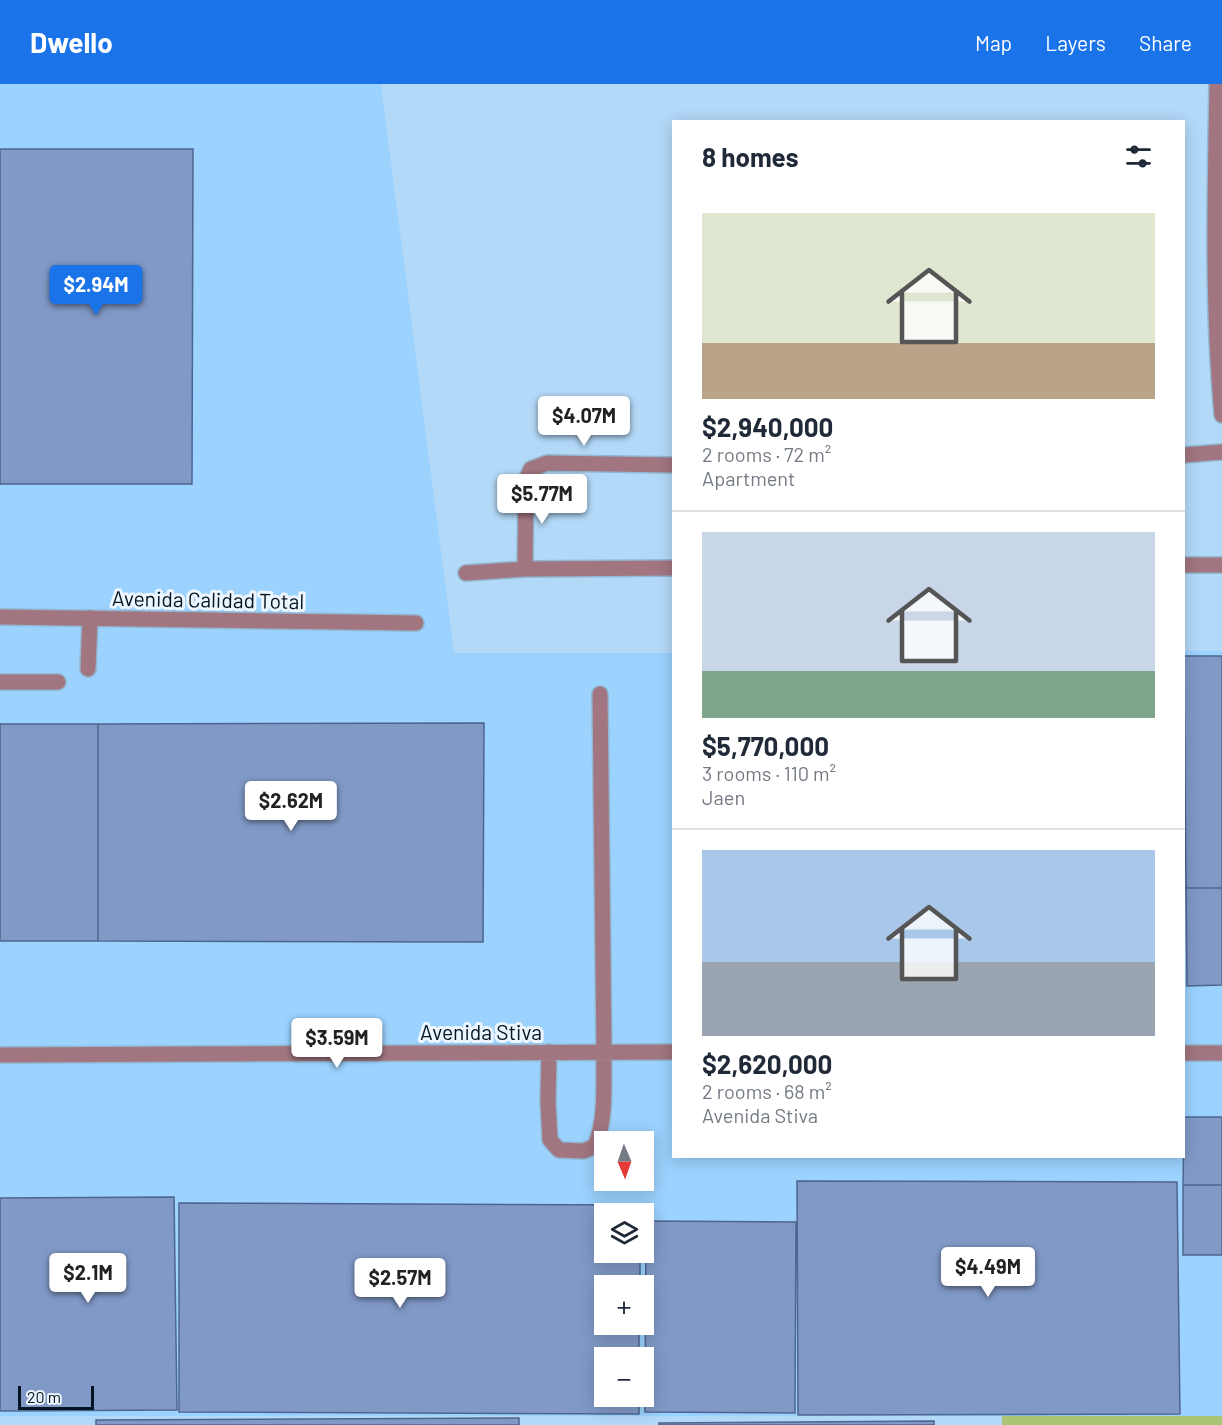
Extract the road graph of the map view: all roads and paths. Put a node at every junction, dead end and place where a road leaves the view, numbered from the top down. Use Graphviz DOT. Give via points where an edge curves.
graph roads {
  1 [pos="1217,84"];
  2 [pos="1218,289"];
  3 [pos="1222,416"];
  4 [pos="1222,452"];
  5 [pos="1185,455"];
  6 [pos="672,465"];
  7 [pos="1185,565"];
  8 [pos="1222,565"];
  9 [pos="672,568"];
  10 [pos="525,569"];
  11 [pos="466,573"];
  12 [pos="0,617"];
  13 [pos="90,618"];
  14 [pos="416,622"];
  15 [pos="88,669"];
  16 [pos="0,682"];
  17 [pos="58,682"];
  18 [pos="600,694"];
  19 [pos="549,1052"];
  20 [pos="604,1052"];
  21 [pos="672,1052"];
  22 [pos="1185,1053"];
  23 [pos="1222,1053"];
  24 [pos="0,1055"];
  1 -- 2 [label="street"];
  2 -- 3 [label="street" via="1216,351"];
  4 -- 5 [label="street"];
  6 -- 10 [label="street" via="547,463 531,469 526,480"];
  7 -- 8 [label="street"];
  9 -- 10 [label="street"];
  10 -- 11 [label="street"];
  12 -- 13 [label="street, Avenida Calidad Total"];
  13 -- 14 [label="street, Avenida Calidad Total"];
  13 -- 15 [label="street"];
  16 -- 17 [label="street"];
  18 -- 20 [label="street"];
  19 -- 20 [label="street, Avenida Stiva"];
  19 -- 20 [label="street" via="550,1140 559,1150 584,1151 595,1146 601,1133"];
  19 -- 24 [label="street, Avenida Stiva"];
  20 -- 21 [label="street, Avenida Stiva"];
  22 -- 23 [label="street"];
}
